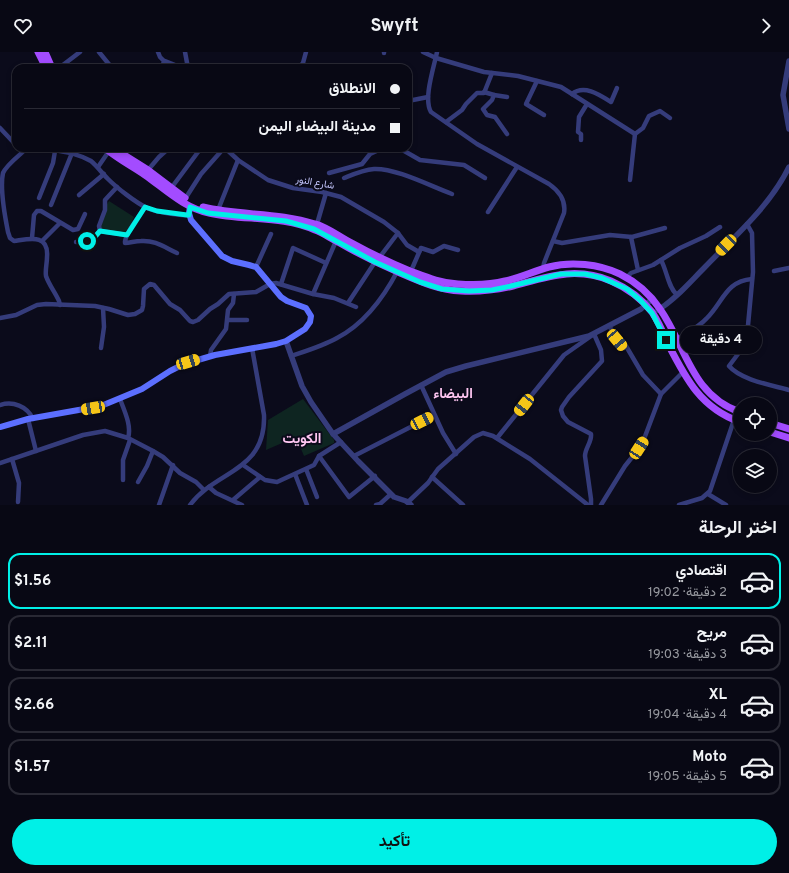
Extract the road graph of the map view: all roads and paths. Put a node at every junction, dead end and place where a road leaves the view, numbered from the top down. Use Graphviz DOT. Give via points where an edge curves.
graph roads {
  1 [pos="38,52"];
  2 [pos="45,52"];
  3 [pos="80,52"];
  4 [pos="98,52"];
  5 [pos="158,52"];
  6 [pos="186,52"];
  7 [pos="306,52"];
  8 [pos="423,52"];
  9 [pos="437,52"];
  10 [pos="436,58"];
  11 [pos="164,61"];
  12 [pos="789,61"];
  13 [pos="44,64"];
  14 [pos="50,64"];
  15 [pos="64,64"];
  16 [pos="108,64"];
  17 [pos="162,64"];
  18 [pos="173,64"];
  19 [pos="182,64"];
  20 [pos="188,64"];
  21 [pos="302,64"];
  22 [pos="492,73"];
  23 [pos="537,81"];
  24 [pos="617,88"];
  25 [pos="484,92"];
  26 [pos="572,94"];
  27 [pos="494,95"];
  28 [pos="428,97"];
  29 [pos="507,97"];
  30 [pos="412,99"];
  31 [pos="587,104"];
  32 [pos="544,114"];
  33 [pos="670,118"];
  34 [pos="446,122"];
  35 [pos="0,128"];
  36 [pos="789,129"];
  37 [pos="507,134"];
  38 [pos="635,134"];
  39 [pos="581,140"];
  40 [pos="12,141"];
  41 [pos="20,152"];
  42 [pos="55,152"];
  43 [pos="70,152"];
  44 [pos="72,152"];
  45 [pos="111,152"];
  46 [pos="118,152"];
  47 [pos="119,152"];
  48 [pos="165,152"];
  49 [pos="197,152"];
  50 [pos="221,152"];
  51 [pos="229,152"];
  52 [pos="374,152"];
  53 [pos="406,152"];
  54 [pos="238,160"];
  55 [pos="98,167"];
  56 [pos="517,167"];
  57 [pos="789,167"];
  58 [pos="148,170"];
  59 [pos="329,173"];
  60 [pos="104,174"];
  61 [pos="344,178"];
  62 [pos="485,178"];
  63 [pos="630,180"];
  64 [pos="117,186"];
  65 [pos="172,187"];
  66 [pos="0,193"];
  67 [pos="326,193"];
  68 [pos="452,194"];
  69 [pos="79,195"];
  70 [pos="39,198"];
  71 [pos="185,199"];
  72 [pos="51,205"];
  73 [pos="145,207"];
  74 [pos="190,207"];
  75 [pos="218,210"];
  76 [pos="488,212"];
  77 [pos="85,214"];
  78 [pos="189,215"];
  79 [pos="60,223"];
  80 [pos="317,224"];
  81 [pos="747,224"];
  82 [pos="720,227"];
  83 [pos="666,228"];
  84 [pos="100,231"];
  85 [pos="398,233"];
  86 [pos="271,234"];
  87 [pos="127,235"];
  88 [pos="630,237"];
  89 [pos="32,238"];
  90 [pos="336,241"];
  91 [pos="553,241"];
  92 [pos="42,242"];
  93 [pos="76,242"];
  94 [pos="458,250"];
  95 [pos="177,252"];
  96 [pos="419,252"];
  97 [pos="377,260"];
  98 [pos="661,260"];
  99 [pos="326,263"];
  100 [pos="256,267"];
  101 [pos="789,268"];
  102 [pos="398,269"];
  103 [pos="543,269"];
  104 [pos="638,270"];
  105 [pos="411,271"];
  106 [pos="774,271"];
  107 [pos="546,277"];
  108 [pos="626,278"];
  109 [pos="752,279"];
  110 [pos="270,284"];
  111 [pos="280,284"];
  112 [pos="234,294"];
  113 [pos="313,294"];
  114 [pos="677,295"];
  115 [pos="652,299"];
  116 [pos="348,303"];
  117 [pos="60,305"];
  118 [pos="646,305"];
  119 [pos="356,307"];
  120 [pos="103,308"];
  121 [pos="660,309"];
  122 [pos="652,313"];
  123 [pos="0,318"];
  124 [pos="228,320"];
  125 [pos="247,320"];
  126 [pos="609,326"];
  127 [pos="594,334"];
  128 [pos="677,339"];
  129 [pos="286,341"];
  130 [pos="101,348"];
  131 [pos="252,348"];
  132 [pos="210,356"];
  133 [pos="291,356"];
  134 [pos="683,372"];
  135 [pos="421,385"];
  136 [pos="789,390"];
  137 [pos="661,394"];
  138 [pos="120,398"];
  139 [pos="0,405"];
  140 [pos="733,409"];
  141 [pos="434,415"];
  142 [pos="31,419"];
  143 [pos="733,419"];
  144 [pos="777,425"];
  145 [pos="0,427"];
  146 [pos="789,429"];
  147 [pos="733,431"];
  148 [pos="334,434"];
  149 [pos="777,434"];
  150 [pos="497,438"];
  151 [pos="789,438"];
  152 [pos="129,439"];
  153 [pos="341,442"];
  154 [pos="36,451"];
  155 [pos="153,451"];
  156 [pos="456,454"];
  157 [pos="319,456"];
  158 [pos="354,456"];
  159 [pos="12,459"];
  160 [pos="0,463"];
  161 [pos="173,465"];
  162 [pos="243,465"];
  163 [pos="306,469"];
  164 [pos="295,474"];
  165 [pos="375,476"];
  166 [pos="260,477"];
  167 [pos="432,477"];
  168 [pos="123,480"];
  169 [pos="138,482"];
  170 [pos="209,487"];
  171 [pos="204,490"];
  172 [pos="391,494"];
  173 [pos="708,494"];
  174 [pos="317,497"];
  175 [pos="233,500"];
  176 [pos="18,502"];
  177 [pos="717,503"];
  178 [pos="409,504"];
  179 [pos="159,505"];
  180 [pos="190,505"];
  181 [pos="242,505"];
  182 [pos="307,505"];
  183 [pos="376,505"];
  184 [pos="463,505"];
  185 [pos="588,505"];
  186 [pos="591,505"];
  187 [pos="601,505"];
  188 [pos="679,505"];
  189 [pos="726,505"];
  1 -- 13 [label="main road"];
  2 -- 14 [label="main road"];
  3 -- 15 [label="street"];
  4 -- 16 [label="street"];
  5 -- 11 [label="street"];
  6 -- 19 [label="street"];
  6 -- 20 [label="street"];
  7 -- 21 [label="street"];
  8 -- 10 [label="street"];
  9 -- 10 [label="street"];
  10 -- 22 [label="street"];
  10 -- 28 [label="street"];
  11 -- 17 [label="street"];
  11 -- 18 [label="street"];
  12 -- 36 [label="street" via="783,95"];
  22 -- 23 [label="street"];
  22 -- 25 [label="street"];
  23 -- 26 [label="street" via="561,87"];
  23 -- 32 [label="street" via="526,104"];
  24 -- 26 [label="street" via="611,102 595,93 582,90"];
  25 -- 27 [label="street"];
  25 -- 34 [label="street" via="477,93 462,110"];
  26 -- 31 [label="street"];
  27 -- 29 [label="street"];
  27 -- 37 [label="street" via="483,109 487,115 496,117"];
  28 -- 30 [label="street"];
  28 -- 34 [label="street" via="431,112"];
  31 -- 38 [label="street"];
  31 -- 39 [label="street" via="580,117 578,132 581,134"];
  33 -- 38 [label="street" via="660,112 649,116 644,128"];
  34 -- 56 [label="street" via="472,141"];
  35 -- 40 [label="street"];
  38 -- 63 [label="street"];
  41 -- 66 [label="street" via="2,174"];
  42 -- 70 [label="street"];
  43 -- 72 [label="street"];
  44 -- 55 [label="street"];
  45 -- 55 [label="street"];
  46 -- 74 [label="main road"];
  47 -- 58 [label="main road"];
  48 -- 58 [label="street"];
  49 -- 65 [label="street"];
  50 -- 71 [label="street" via="201,174"];
  51 -- 54 [label="street, شارع النور"];
  52 -- 59 [label="street" via="362,164"];
  53 -- 62 [label="street" via="420,160 462,165"];
  54 -- 67 [label="street, شارع النور" via="277,184"];
  54 -- 75 [label="street"];
  55 -- 60 [label="street"];
  56 -- 76 [label="street"];
  56 -- 91 [label="street" via="552,186 562,199 564,213"];
  57 -- 81 [label="street" via="766,202"];
  58 -- 65 [label="main road"];
  60 -- 64 [label="street"];
  60 -- 69 [label="street"];
  61 -- 68 [label="street" via="356,172 376,169 408,177"];
  64 -- 73 [label="street"];
  64 -- 84 [label="street" via="105,200"];
  65 -- 71 [label="main road"];
  66 -- 89 [label="street" via="10,238 14,241"];
  67 -- 80 [label="street"];
  67 -- 85 [label="street, شارع النور" via="341,197"];
  71 -- 75 [label="main road" via="197,206"];
  73 -- 78 [label="street"];
  73 -- 87 [label="street"];
  74 -- 78 [label="main road"];
  74 -- 90 [label="main road" via="218,215 286,221 314,229"];
  75 -- 80 [label="main road" via="294,218"];
  77 -- 79 [label="street" via="78,229"];
  78 -- 100 [label="main road" via="200,232 225,258"];
  79 -- 89 [label="street" via="41,211 36,212"];
  79 -- 92 [label="street"];
  80 -- 97 [label="main road"];
  81 -- 109 [label="street" via="752,233"];
  81 -- 114 [label="street"];
  82 -- 98 [label="street"];
  83 -- 88 [label="street"];
  84 -- 87 [label="street"];
  84 -- 93 [label="street" via="91,240"];
  85 -- 96 [label="street, شارع النور" via="407,245"];
  85 -- 97 [label="street"];
  86 -- 100 [label="street"];
  87 -- 95 [label="street" via="125,243 153,242"];
  88 -- 91 [label="street" via="610,236 562,243"];
  88 -- 104 [label="street"];
  89 -- 92 [label="street"];
  90 -- 97 [label="main road"];
  90 -- 99 [label="street"];
  91 -- 103 [label="street"];
  92 -- 117 [label="street" via="47,251 46,275"];
  94 -- 96 [label="street" via="444,246 434,252 422,248"];
  96 -- 105 [label="street"];
  97 -- 102 [label="main road"];
  97 -- 116 [label="street"];
  98 -- 104 [label="street"];
  98 -- 114 [label="street" via="672,290"];
  99 -- 111 [label="street" via="293,248"];
  99 -- 113 [label="street"];
  100 -- 110 [label="main road"];
  101 -- 106 [label="street"];
  102 -- 105 [label="main road"];
  102 -- 107 [label="main road" via="436,288 469,291 500,289"];
  102 -- 133 [label="street" via="372,309 353,329 332,341"];
  103 -- 105 [label="main road" via="503,282 475,285 437,281"];
  103 -- 107 [label="main road"];
  103 -- 108 [label="main road" via="587,265"];
  104 -- 108 [label="street"];
  107 -- 118 [label="main road" via="585,274 602,278 627,289"];
  108 -- 115 [label="main road"];
  109 -- 128 [label="street" via="730,289 705,320"];
  109 -- 136 [label="street" via="746,340 729,366 743,376"];
  110 -- 111 [label="street"];
  110 -- 112 [label="street" via="258,291"];
  110 -- 129 [label="main road" via="284,299 306,308 310,313 308,325"];
  111 -- 113 [label="street"];
  112 -- 120 [label="street" via="227,295 193,322 170,304 152,284 144,289 143,308 137,313 128,316"];
  112 -- 124 [label="street" via="233,303 228,310"];
  113 -- 116 [label="street"];
  114 -- 121 [label="street"];
  115 -- 118 [label="street"];
  115 -- 121 [label="main road"];
  116 -- 119 [label="street"];
  117 -- 120 [label="street"];
  117 -- 123 [label="street" via="37,305 16,315"];
  118 -- 122 [label="main road"];
  118 -- 126 [label="street"];
  120 -- 130 [label="street"];
  121 -- 122 [label="street"];
  121 -- 128 [label="main road"];
  122 -- 134 [label="main road"];
  124 -- 125 [label="street"];
  124 -- 132 [label="street" via="225,332 211,350"];
  126 -- 127 [label="street"];
  126 -- 137 [label="street" via="624,348 626,346 645,378"];
  127 -- 135 [label="street" via="466,366 446,372"];
  127 -- 150 [label="street" via="564,355"];
  127 -- 186 [label="street" via="601,350 602,361 569,397 561,410 568,422 591,434 592,437 585,453"];
  128 -- 140 [label="main road" via="703,386 716,399"];
  129 -- 131 [label="main road"];
  129 -- 133 [label="street"];
  131 -- 132 [label="main road"];
  131 -- 162 [label="street" via="262,396 264,426 260,443"];
  132 -- 138 [label="main road" via="179,366 148,386"];
  133 -- 148 [label="street" via="304,390"];
  134 -- 137 [label="street"];
  134 -- 143 [label="main road" via="691,386 706,402"];
  135 -- 141 [label="street"];
  135 -- 148 [label="street"];
  137 -- 187 [label="street" via="644,439 624,466"];
  138 -- 142 [label="main road" via="93,408"];
  138 -- 152 [label="street" via="127,418"];
  139 -- 142 [label="street" via="10,402 18,405 28,410"];
  141 -- 156 [label="street"];
  141 -- 158 [label="street"];
  142 -- 145 [label="main road"];
  142 -- 154 [label="street"];
  144 -- 146 [label="main road"];
  147 -- 173 [label="street"];
  148 -- 153 [label="street"];
  149 -- 151 [label="main road"];
  150 -- 156 [label="street" via="490,434 479,434"];
  150 -- 185 [label="street" via="534,462"];
  152 -- 154 [label="street" via="98,431"];
  152 -- 155 [label="street"];
  152 -- 168 [label="street" via="123,460"];
  153 -- 157 [label="street"];
  153 -- 158 [label="street"];
  154 -- 159 [label="street"];
  155 -- 161 [label="street"];
  155 -- 169 [label="street"];
  156 -- 167 [label="street"];
  157 -- 163 [label="street" via="314,465"];
  157 -- 165 [label="street" via="349,497"];
  158 -- 165 [label="street"];
  159 -- 160 [label="street"];
  159 -- 176 [label="street" via="20,486"];
  161 -- 171 [label="street"];
  161 -- 179 [label="street"];
  162 -- 166 [label="street"];
  162 -- 170 [label="street"];
  163 -- 164 [label="street"];
  163 -- 174 [label="street"];
  164 -- 166 [label="street" via="273,482"];
  164 -- 182 [label="street"];
  165 -- 172 [label="street"];
  166 -- 175 [label="street"];
  167 -- 178 [label="street"];
  167 -- 184 [label="street"];
  170 -- 171 [label="street"];
  170 -- 175 [label="street"];
  171 -- 180 [label="street"];
  172 -- 178 [label="street"];
  172 -- 183 [label="street"];
  173 -- 177 [label="street"];
  173 -- 188 [label="street" via="698,500"];
  175 -- 181 [label="street"];
  177 -- 189 [label="street"];
}
